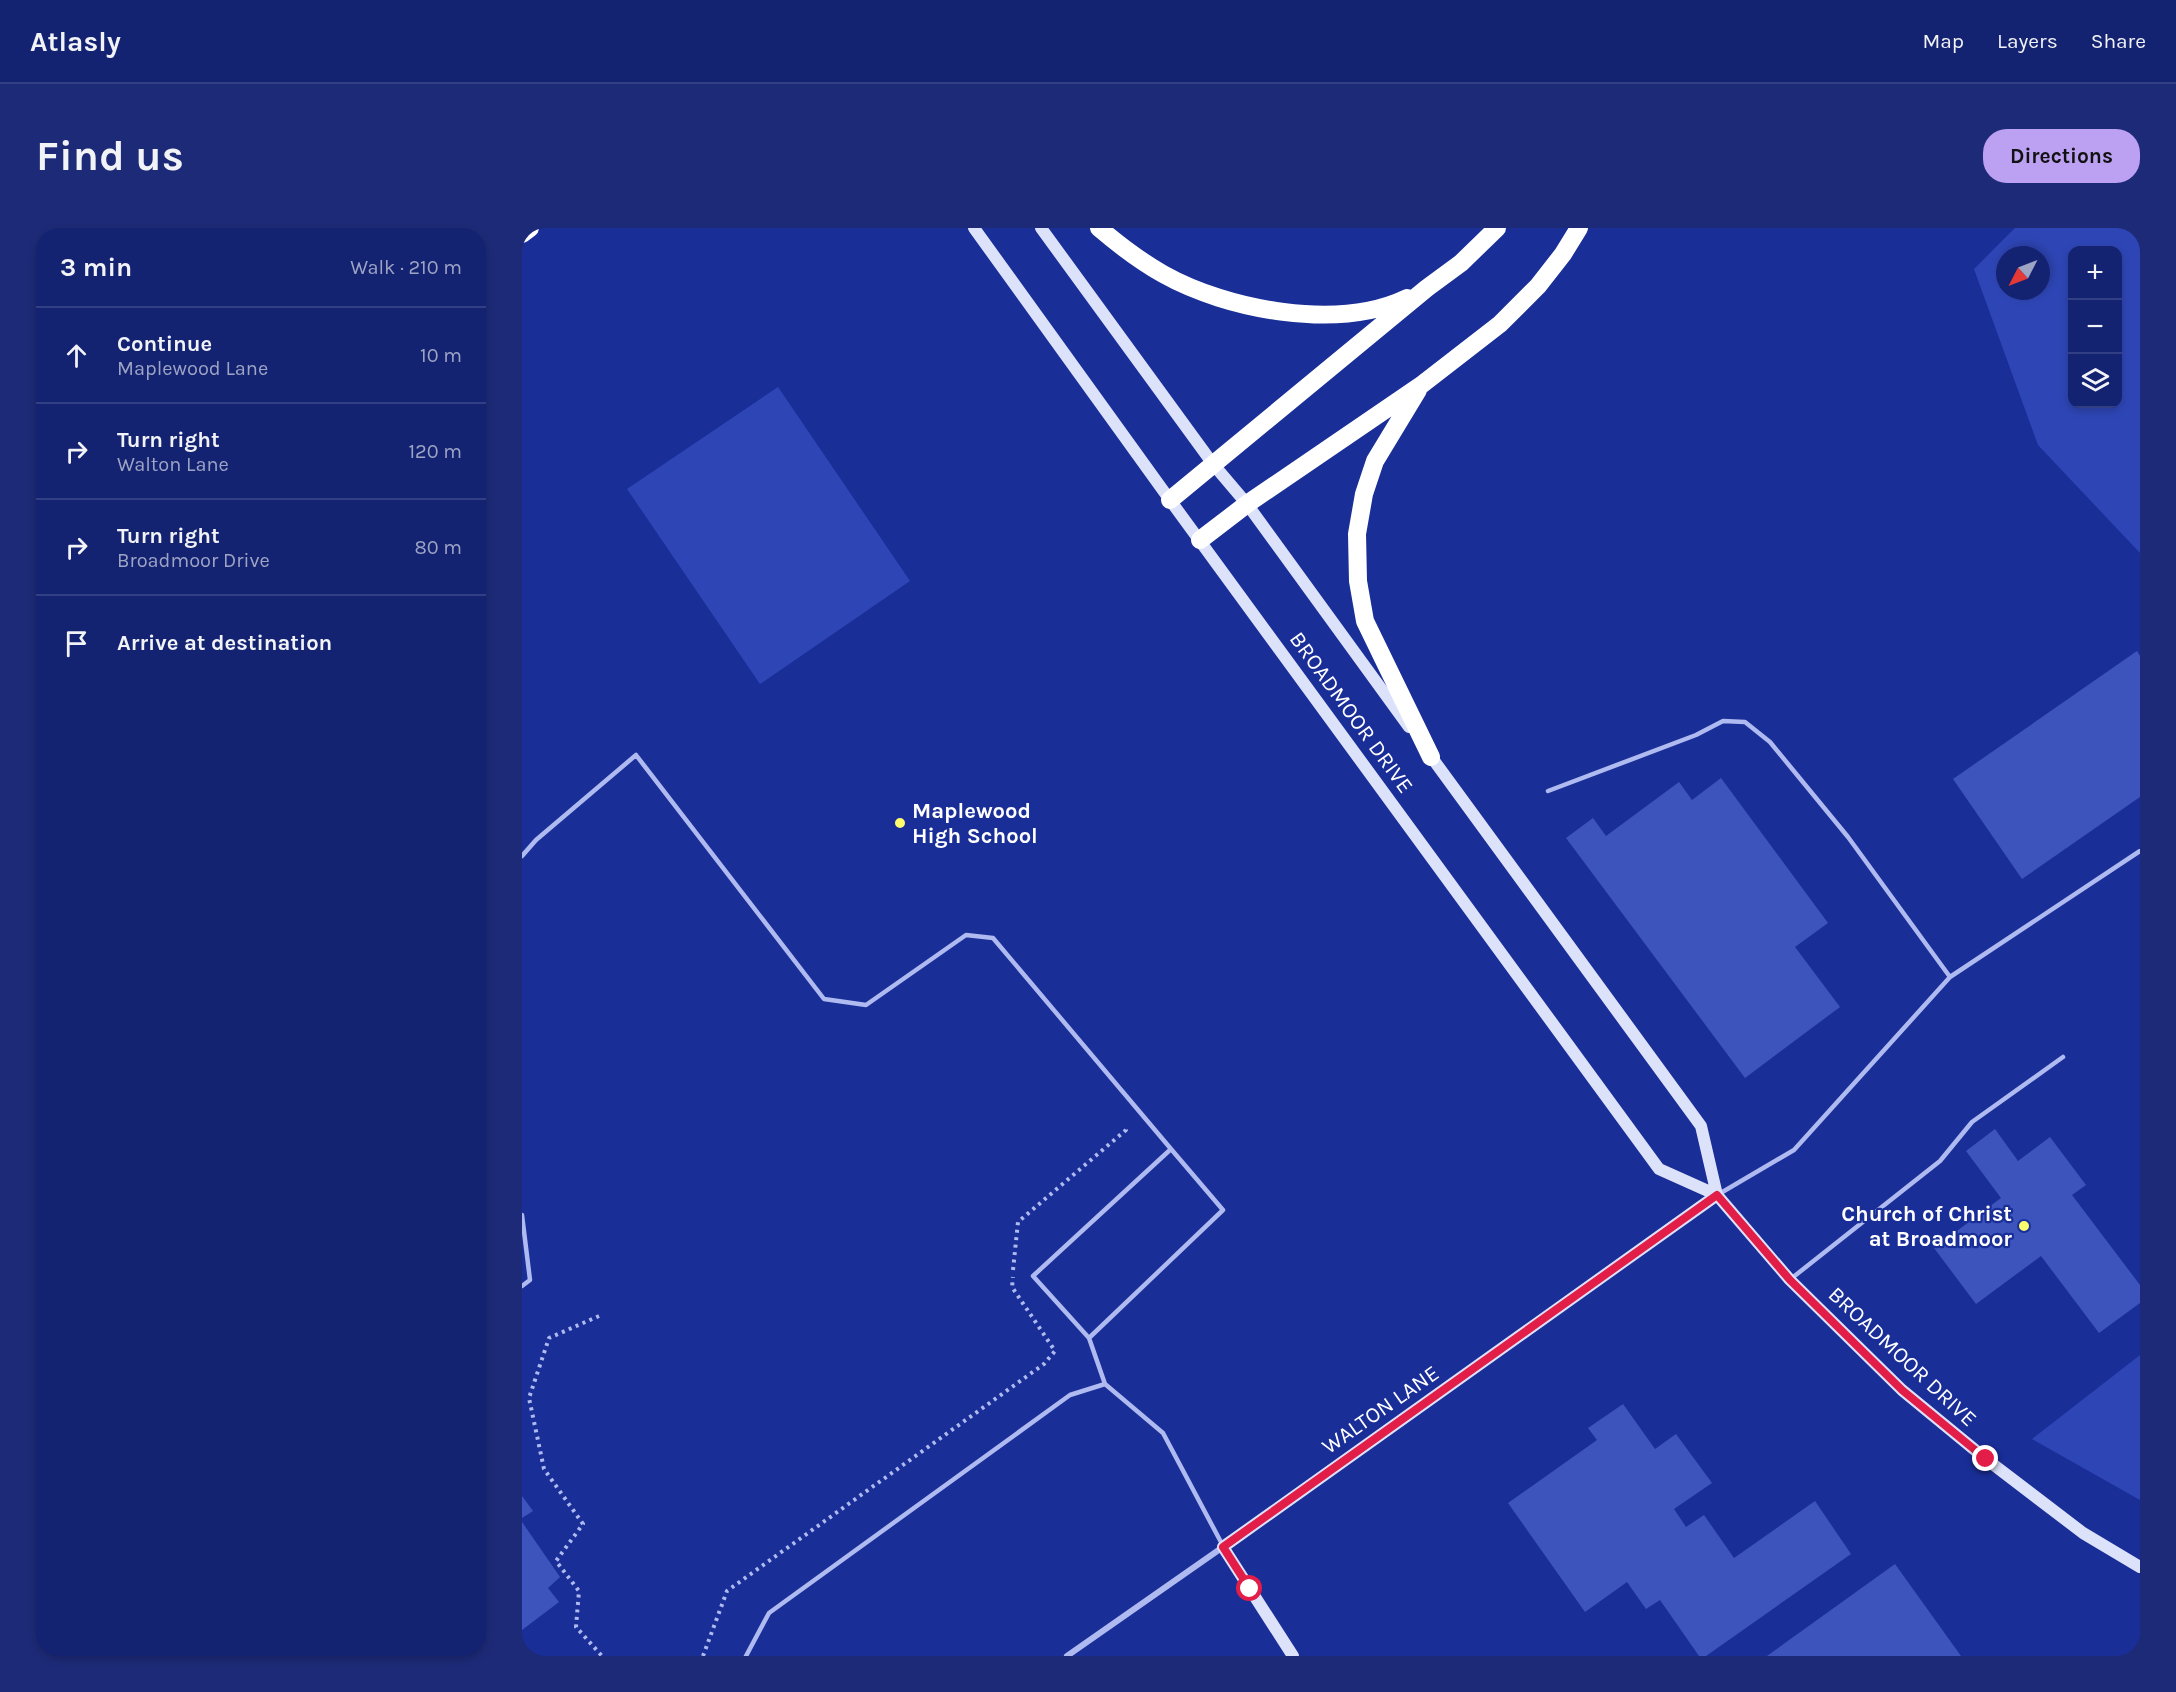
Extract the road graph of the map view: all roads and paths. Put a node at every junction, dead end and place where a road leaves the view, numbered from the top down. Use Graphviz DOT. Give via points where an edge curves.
graph roads {
  1 [pos="530,228"];
  2 [pos="974,228"];
  3 [pos="1041,228"];
  4 [pos="1099,228"];
  5 [pos="1497,228"];
  6 [pos="1579,228"];
  7 [pos="522,234"];
  8 [pos="1427,288"];
  9 [pos="1420,386"];
  10 [pos="1213,464"];
  11 [pos="1170,500"];
  12 [pos="1247,504"];
  13 [pos="1200,540"];
  14 [pos="1431,757"];
  15 [pos="1548,791"];
  16 [pos="2140,851"];
  17 [pos="522,856"];
  18 [pos="1950,977"];
  19 [pos="2062,1057"];
  20 [pos="1123,1119"];
  21 [pos="1171,1149"];
  22 [pos="1717,1195"];
  23 [pos="522,1215"];
  24 [pos="1790,1280"];
  25 [pos="522,1286"];
  26 [pos="599,1316"];
  27 [pos="1089,1338"];
  28 [pos="1105,1384"];
  29 [pos="1223,1547"];
  30 [pos="2140,1567"];
  31 [pos="602,1656"];
  32 [pos="703,1656"];
  33 [pos="746,1656"];
  34 [pos="1067,1656"];
  35 [pos="1293,1656"];
  1 -- 7 [label="highway"];
  2 -- 11 [label="main road, BROADMOOR DRIVE"];
  3 -- 10 [label="main road, BROADMOOR DRIVE"];
  4 -- 8 [label="highway" via="1163,274 1196,289 1290,314 1343,314 1388,307"];
  5 -- 8 [label="highway" via="1461,263"];
  6 -- 9 [label="highway" via="1563,254 1500,324"];
  8 -- 10 [label="highway"];
  9 -- 12 [label="highway"];
  9 -- 14 [label="highway" via="1376,461 1364,494 1357,534 1358,581 1365,621"];
  10 -- 11 [label="highway"];
  10 -- 12 [label="main road, BROADMOOR DRIVE"];
  11 -- 13 [label="main road, BROADMOOR DRIVE"];
  12 -- 13 [label="highway"];
  12 -- 14 [label="main road, BROADMOOR DRIVE"];
  13 -- 22 [label="main road, BROADMOOR DRIVE" via="1659,1169"];
  14 -- 22 [label="main road, BROADMOOR DRIVE" via="1701,1126"];
  15 -- 18 [label="lane" via="1696,735 1723,720 1745,722 1770,742 1848,837"];
  16 -- 18 [label="lane"];
  17 -- 21 [label="lane" via="636,755 824,999 866,1005 966,935 993,938"];
  18 -- 22 [label="lane" via="1794,1150"];
  19 -- 24 [label="lane" via="1971,1122 1940,1161"];
  20 -- 32 [label="path" via="1126,1130 1018,1222 1012,1287 1055,1351 1044,1364 727,1591"];
  21 -- 27 [label="lane" via="1223,1210"];
  21 -- 27 [label="lane" via="1033,1276"];
  22 -- 24 [label="main road, BROADMOOR DRIVE"];
  22 -- 29 [label="main road, WALTON LANE"];
  23 -- 25 [label="lane" via="530,1280"];
  24 -- 30 [label="main road, BROADMOOR DRIVE" via="1902,1390 1986,1459 2083,1533"];
  26 -- 31 [label="path" via="549,1338 529,1398 544,1469 583,1524 556,1561 579,1591 576,1627"];
  27 -- 28 [label="lane"];
  28 -- 29 [label="lane" via="1163,1433"];
  28 -- 33 [label="lane" via="1070,1395 769,1613"];
  29 -- 34 [label="street, WALTON LANE"];
  29 -- 35 [label="main road"];
}
